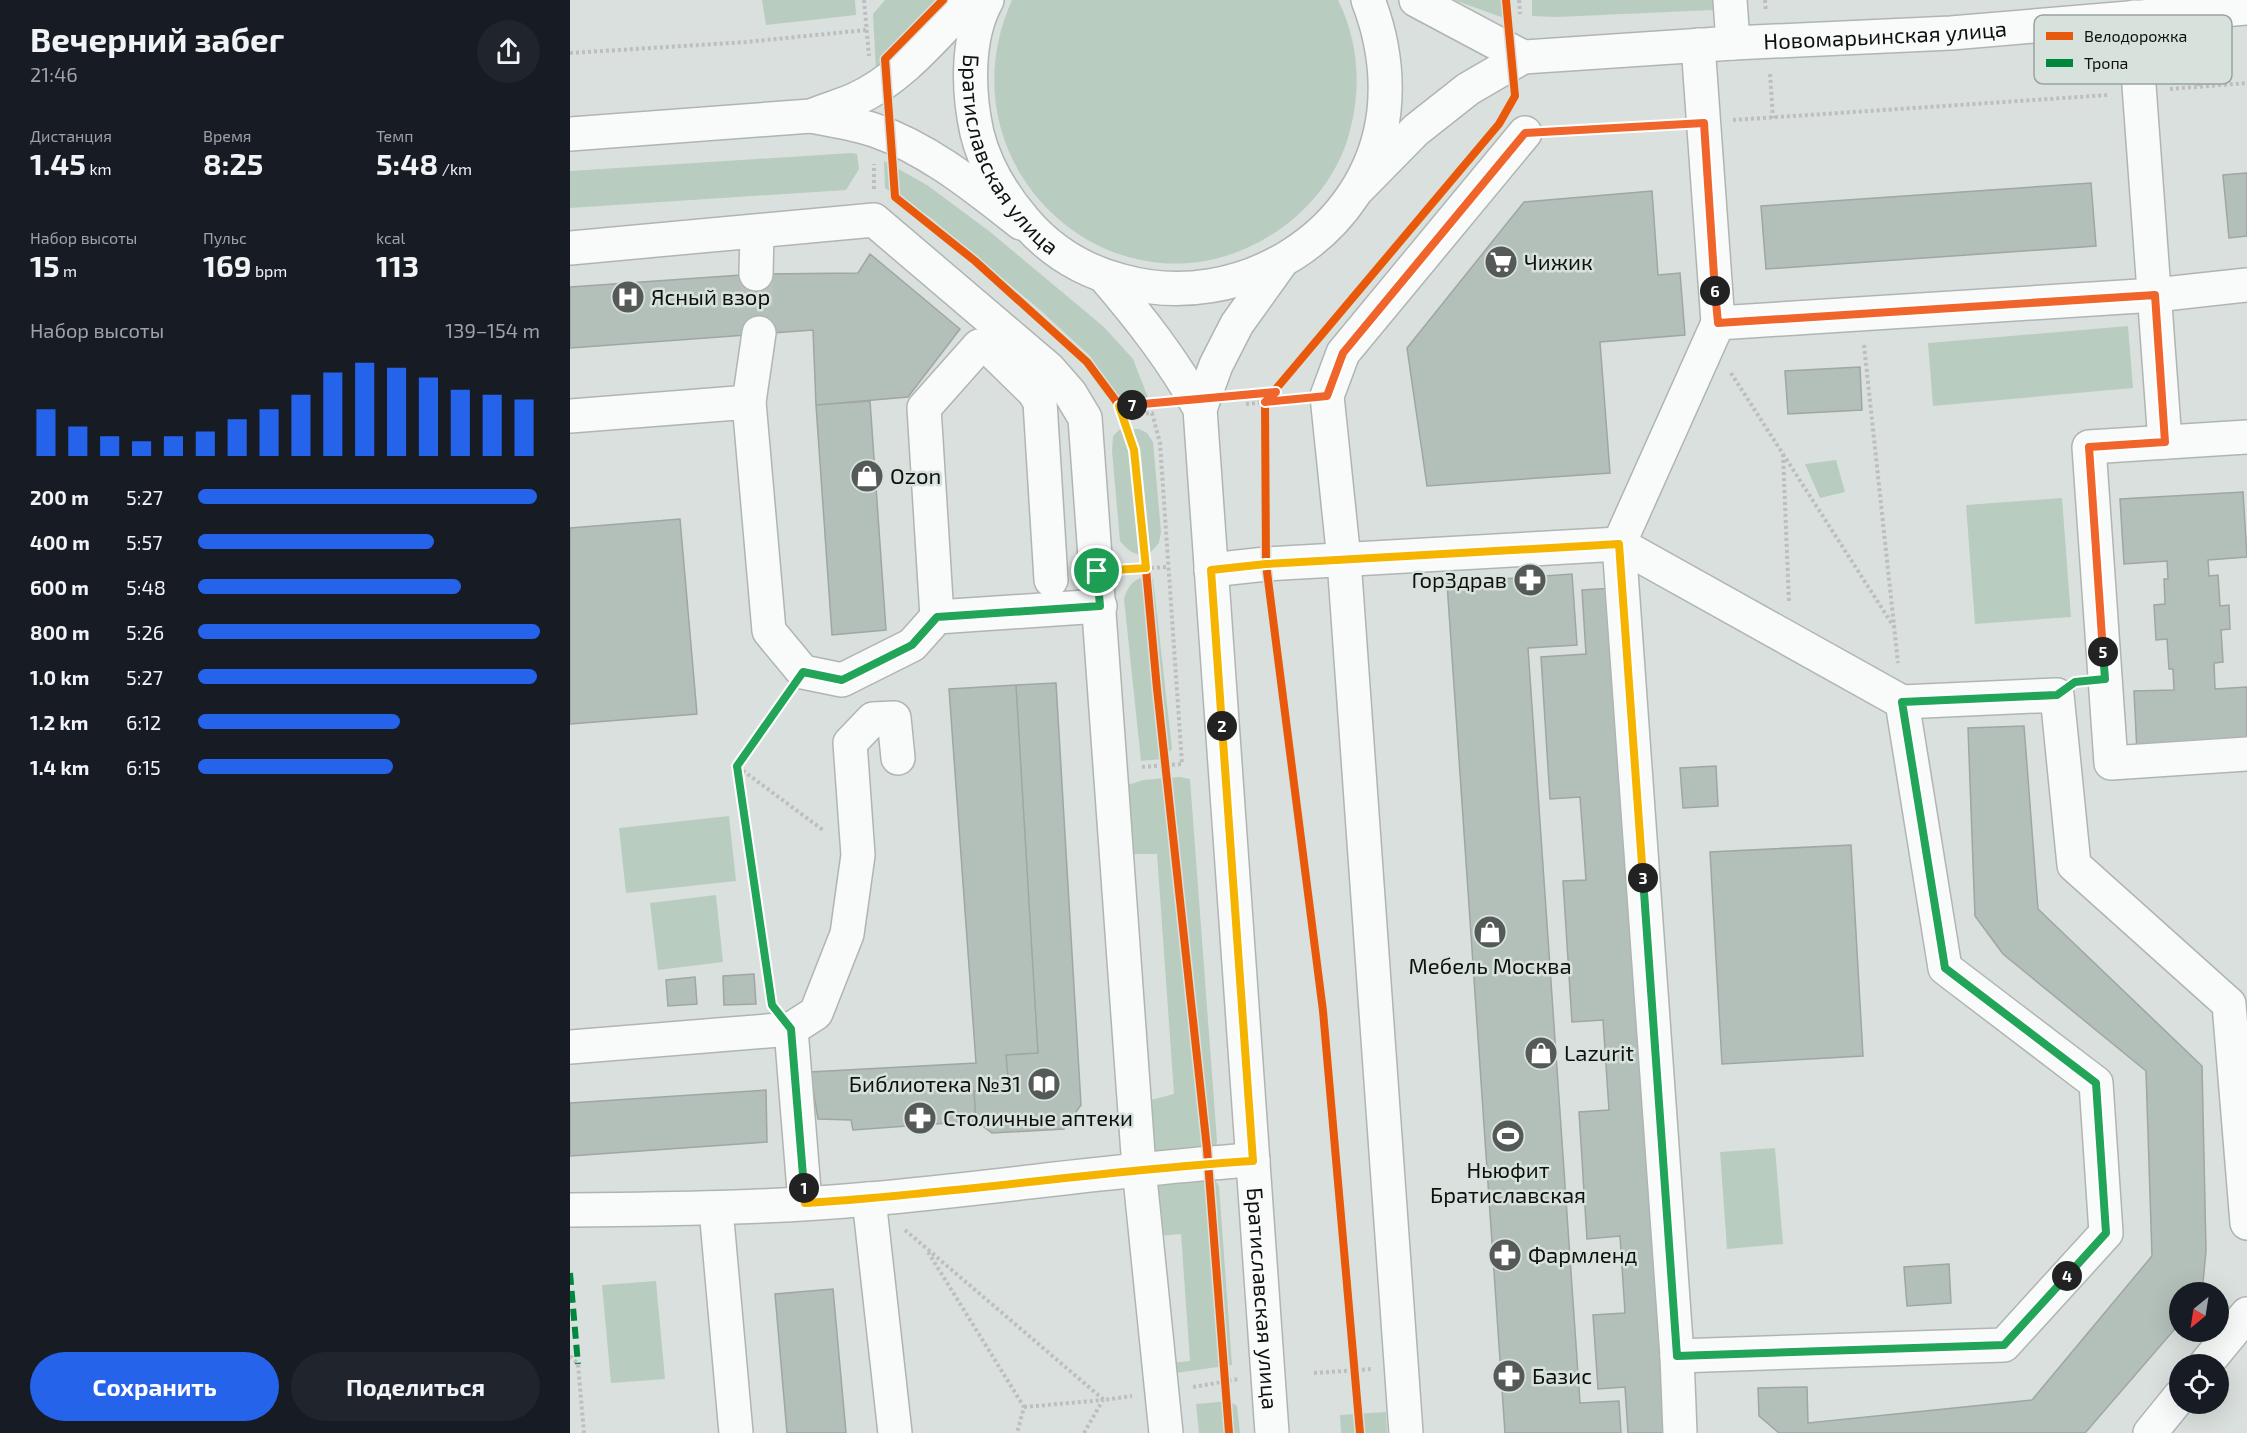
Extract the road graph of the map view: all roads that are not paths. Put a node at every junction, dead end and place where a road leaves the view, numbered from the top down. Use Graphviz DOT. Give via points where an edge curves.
graph roads {
  1 [pos="970,0"];
  2 [pos="987,0"];
  3 [pos="1368,0"];
  4 [pos="1416,0"];
  5 [pos="1730,0"];
  6 [pos="2247,8"];
  7 [pos="2159,15"];
  8 [pos="2034,26"];
  9 [pos="1733,43"];
  10 [pos="1698,45"];
  11 [pos="1523,57"];
  12 [pos="2140,84"];
  13 [pos="811,116"];
  14 [pos="1525,133"];
  15 [pos="570,134"];
  16 [pos="1355,192"];
  17 [pos="757,232"];
  18 [pos="1036,235"];
  19 [pos="570,248"];
  20 [pos="1281,263"];
  21 [pos="756,274"];
  22 [pos="1104,276"];
  23 [pos="2247,285"];
  24 [pos="2155,295"];
  25 [pos="1714,331"];
  26 [pos="759,333"];
  27 [pos="749,402"];
  28 [pos="1199,403"];
  29 [pos="570,416"];
  30 [pos="2247,437"];
  31 [pos="2165,442"];
  32 [pos="1619,544"];
  33 [pos="1344,560"];
  34 [pos="1211,570"];
  35 [pos="1051,580"];
  36 [pos="1100,606"];
  37 [pos="937,617"];
  38 [pos="2105,679"];
  39 [pos="2057,695"];
  40 [pos="1902,702"];
  41 [pos="2247,754"];
  42 [pos="898,758"];
  43 [pos="791,1029"];
  44 [pos="570,1047"];
  45 [pos="1253,1161"];
  46 [pos="1139,1168"];
  47 [pos="869,1199"];
  48 [pos="805,1203"];
  49 [pos="716,1209"];
  50 [pos="570,1210"];
  51 [pos="2247,1223"];
  52 [pos="2247,1314"];
  53 [pos="2214,1354"];
  54 [pos="1677,1356"];
  55 [pos="2169,1410"];
  56 [pos="736,1433"];
  57 [pos="895,1433"];
  58 [pos="1166,1433"];
  59 [pos="1272,1433"];
  60 [pos="1406,1433"];
  61 [pos="1680,1433"];
  62 [pos="2150,1433"];
  1 -- 13 [label="main road" via="921,52 879,85 854,100"];
  2 -- 18 [label="main road, Братиславская улица" via="971,53 970,103 982,152 1004,197"];
  3 -- 16 [label="main road, Братиславская улица" via="1379,28 1386,70 1384,112 1374,154"];
  4 -- 11 [label="main road"];
  5 -- 9 [label="main road"];
  6 -- 7 [label="main road, Новомарьинская улица"];
  8 -- 9 [label="main road, Новомарьинская улица"];
  9 -- 10 [label="main road, Новомарьинская улица"];
  10 -- 11 [label="main road, Новомарьинская улица"];
  10 -- 25 [label="main road"];
  11 -- 16 [label="main road, Новомарьинская улица" via="1468,89 1416,130"];
  12 -- 24 [label="main road"];
  13 -- 15 [label="main road"];
  13 -- 18 [label="main road" via="873,129 912,148 961,176"];
  14 -- 33 [label="main road" via="1343,353 1327,396"];
  16 -- 20 [label="main road, Братиславская улица" via="1318,236"];
  17 -- 19 [label="main road"];
  17 -- 21 [label="main road"];
  17 -- 36 [label="main road" via="874,220 1049,369 1086,418"];
  18 -- 22 [label="main road, Братиславская улица" via="1057,252"];
  20 -- 22 [label="main road, Братиславская улица" via="1248,278 1212,287 1175,290 1139,286"];
  20 -- 28 [label="main road, Братиславская улица" via="1237,324"];
  22 -- 28 [label="main road, Братиславская улица" via="1145,323"];
  23 -- 24 [label="main road"];
  24 -- 25 [label="main road" via="1861,313"];
  24 -- 31 [label="main road"];
  25 -- 32 [label="main road"];
  26 -- 27 [label="main road"];
  27 -- 29 [label="main road"];
  27 -- 37 [label="main road" via="769,631 803,672 842,680 912,645"];
  28 -- 34 [label="main road, Братиславская улица"];
  30 -- 31 [label="main road"];
  31 -- 38 [label="main road" via="2089,447"];
  32 -- 33 [label="main road"];
  32 -- 40 [label="main road"];
  32 -- 54 [label="main road"];
  33 -- 34 [label="main road"];
  33 -- 60 [label="main road"];
  34 -- 45 [label="main road, Братиславская улица"];
  35 -- 37 [label="main road" via="1041,402 988,347 979,346 924,408"];
  36 -- 37 [label="main road"];
  36 -- 46 [label="main road"];
  38 -- 39 [label="main road" via="2075,682"];
  38 -- 41 [label="main road" via="2111,763"];
  39 -- 40 [label="main road"];
  39 -- 51 [label="main road" via="2074,865 2229,1004"];
  40 -- 54 [label="main road" via="1945,968 2096,1083 2106,1233 2004,1345"];
  42 -- 43 [label="main road" via="894,718 873,719 850,743 858,855 843,944 816,1013"];
  43 -- 44 [label="main road"];
  43 -- 48 [label="main road"];
  45 -- 46 [label="main road"];
  45 -- 59 [label="main road, Братиславская улица"];
  46 -- 47 [label="main road"];
  46 -- 58 [label="main road"];
  47 -- 48 [label="main road"];
  47 -- 57 [label="main road"];
  48 -- 49 [label="main road"];
  49 -- 50 [label="main road"];
  49 -- 56 [label="main road"];
  52 -- 53 [label="main road"];
  54 -- 61 [label="main road"];
  55 -- 62 [label="main road"];
}
